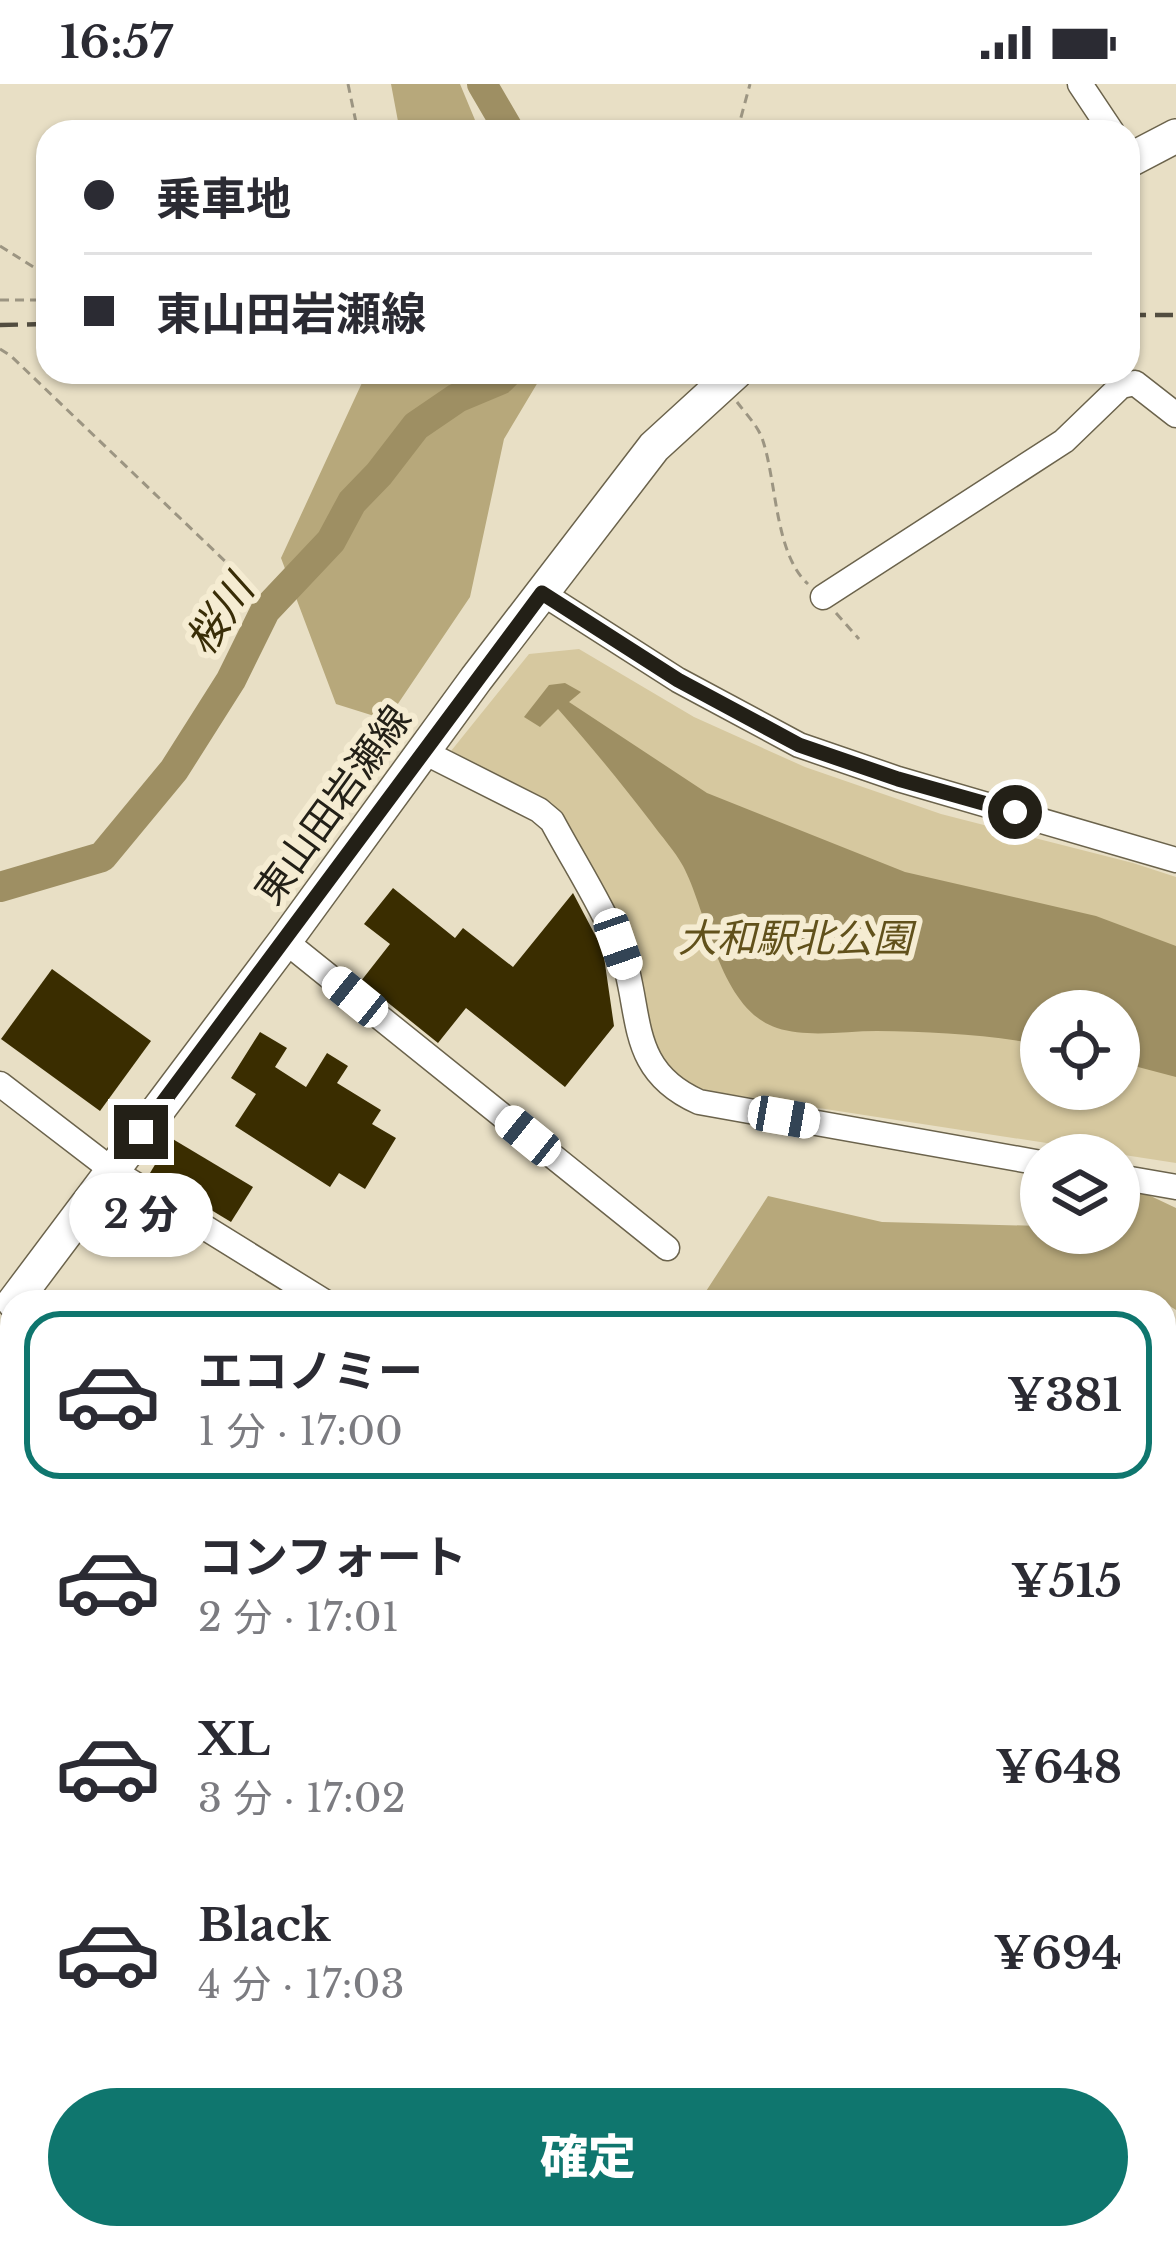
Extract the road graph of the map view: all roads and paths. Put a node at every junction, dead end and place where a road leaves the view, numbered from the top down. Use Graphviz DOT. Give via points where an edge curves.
graph roads {
  1 [pos="348,84"];
  2 [pos="750,84"];
  3 [pos="1080,84"];
  4 [pos="356,120"];
  5 [pos="740,120"];
  6 [pos="1104,120"];
  7 [pos="1176,136"];
  8 [pos="1140,154"];
  9 [pos="0,246"];
  10 [pos="36,268"];
  11 [pos="36,299"];
  12 [pos="0,300"];
  13 [pos="0,349"];
  14 [pos="36,380"];
  15 [pos="40,384"];
  16 [pos="722,384"];
  17 [pos="734,384"];
  18 [pos="1130,384"];
  19 [pos="1136,384"];
  20 [pos="1176,415"];
  21 [pos="228,564"];
  22 [pos="542,593"];
  23 [pos="823,597"];
  24 [pos="859,638"];
  25 [pos="424,752"];
  26 [pos="1176,860"];
  27 [pos="285,940"];
  28 [pos="0,1084"];
  29 [pos="1020,1159"];
  30 [pos="112,1170"];
  31 [pos="1140,1181"];
  32 [pos="1176,1187"];
  33 [pos="667,1248"];
  34 [pos="23,1290"];
  35 [pos="306,1290"];
  1 -- 4 [label="path"];
  2 -- 5 [label="path"];
  3 -- 6 [label="street"];
  7 -- 8 [label="main road"];
  9 -- 10 [label="path"];
  11 -- 12 [label="path"];
  13 -- 14 [label="path"];
  15 -- 21 [label="path"];
  16 -- 22 [label="main road, 東山田岩瀬線" via="654,447"];
  17 -- 23 [label="path" via="762,436 787,549 798,575"];
  18 -- 23 [label="street" via="1064,441"];
  19 -- 20 [label="street"];
  22 -- 25 [label="main road, 東山田岩瀬線"];
  22 -- 26 [label="street" via="799,745"];
  23 -- 24 [label="path"];
  25 -- 27 [label="main road, 東山田岩瀬線"];
  25 -- 29 [label="street" via="552,821 618,944 644,1048 684,1095"];
  27 -- 30 [label="main road, 東山田岩瀬線"];
  27 -- 33 [label="street"];
  28 -- 30 [label="street"];
  30 -- 34 [label="main road, 東山田岩瀬線"];
  30 -- 35 [label="street"];
  31 -- 32 [label="street"];
}
